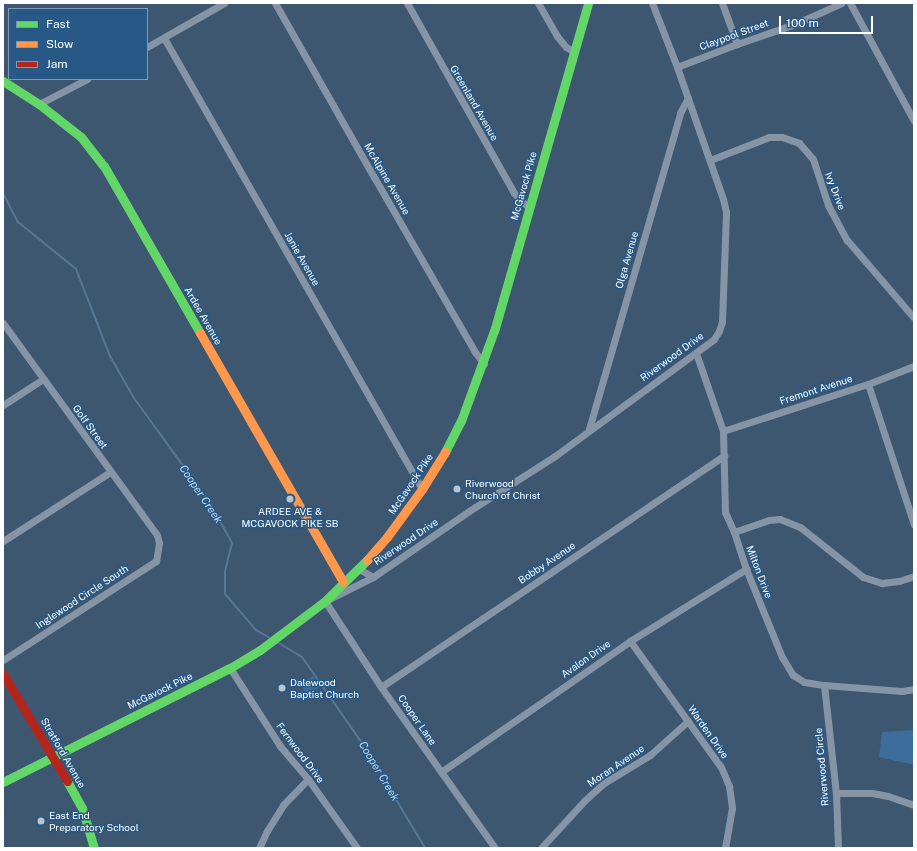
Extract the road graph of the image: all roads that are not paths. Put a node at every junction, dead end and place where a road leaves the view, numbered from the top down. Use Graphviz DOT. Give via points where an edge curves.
graph roads {
  1 [pos="224,3"];
  2 [pos="275,3"];
  3 [pos="407,3"];
  4 [pos="538,3"];
  5 [pos="588,3"];
  6 [pos="652,3"];
  7 [pos="722,3"];
  8 [pos="842,3"];
  9 [pos="850,3"];
  10 [pos="164,38"];
  11 [pos="737,44"];
  12 [pos="148,46"];
  13 [pos="574,52"];
  14 [pos="677,68"];
  15 [pos="85,80"];
  16 [pos="3,81"];
  17 [pos="688,98"];
  18 [pos="39,104"];
  19 [pos="914,121"];
  20 [pos="710,160"];
  21 [pos="530,208"];
  22 [pos="914,318"];
  23 [pos="3,323"];
  24 [pos="696,353"];
  25 [pos="484,364"];
  26 [pos="914,366"];
  27 [pos="43,379"];
  28 [pos="868,384"];
  29 [pos="3,405"];
  30 [pos="589,429"];
  31 [pos="723,431"];
  32 [pos="724,456"];
  33 [pos="110,472"];
  34 [pos="422,489"];
  35 [pos="914,525"];
  36 [pos="734,532"];
  37 [pos="3,541"];
  38 [pos="159,543"];
  39 [pos="359,569"];
  40 [pos="746,569"];
  41 [pos="914,576"];
  42 [pos="373,577"];
  43 [pos="343,582"];
  44 [pos="352,588"];
  45 [pos="325,601"];
  46 [pos="630,641"];
  47 [pos="3,660"];
  48 [pos="230,668"];
  49 [pos="3,674"];
  50 [pos="824,685"];
  51 [pos="382,687"];
  52 [pos="914,689"];
  53 [pos="688,721"];
  54 [pos="53,756"];
  55 [pos="441,772"];
  56 [pos="308,779"];
  57 [pos="3,782"];
  58 [pos="836,793"];
  59 [pos="914,805"];
  60 [pos="94,848"];
  61 [pos="259,848"];
  62 [pos="357,848"];
  63 [pos="495,848"];
  64 [pos="541,848"];
  65 [pos="725,848"];
  66 [pos="838,848"];
  1 -- 10 [label="street"];
  2 -- 25 [label="street, McAlpine Avenue"];
  3 -- 21 [label="street, Greenland Avenue" via="514,194"];
  4 -- 13 [label="street" via="557,36"];
  5 -- 13 [label="street, McGavock Pike"];
  6 -- 14 [label="street, Riverwood Drive"];
  7 -- 11 [label="street"];
  8 -- 11 [label="street, Claypool Street" via="795,24"];
  9 -- 19 [label="street"];
  10 -- 12 [label="street"];
  10 -- 34 [label="street, Janie Avenue"];
  11 -- 14 [label="street, Claypool Street"];
  13 -- 21 [label="street, McGavock Pike"];
  14 -- 17 [label="street, Riverwood Drive"];
  15 -- 18 [label="street"];
  16 -- 18 [label="street, Ardee Avenue"];
  17 -- 20 [label="street, Riverwood Drive"];
  17 -- 30 [label="street, Olga Avenue" via="680,113"];
  18 -- 43 [label="street, Ardee Avenue" via="80,136 104,166"];
  20 -- 22 [label="street, Ivy Drive" via="769,137 782,137 799,143 813,159 828,205 847,240"];
  20 -- 24 [label="street, Riverwood Drive" via="726,212 722,322 714,339"];
  21 -- 25 [label="street, McGavock Pike"];
  23 -- 27 [label="street, Golf Street"];
  24 -- 30 [label="street, Riverwood Drive"];
  24 -- 31 [label="street, Milton Drive"];
  25 -- 34 [label="street, McGavock Pike" via="461,421"];
  26 -- 28 [label="street, Fremont Avenue"];
  27 -- 29 [label="street"];
  27 -- 33 [label="street, Golf Street"];
  28 -- 31 [label="street, Fremont Avenue"];
  28 -- 35 [label="street"];
  30 -- 42 [label="street, Riverwood Drive" via="555,456"];
  31 -- 32 [label="street, Milton Drive"];
  32 -- 36 [label="street, Milton Drive" via="725,512"];
  32 -- 51 [label="street, Bobby Avenue"];
  33 -- 37 [label="street"];
  33 -- 38 [label="street, Golf Street" via="157,535"];
  34 -- 39 [label="street, McGavock Pike" via="387,537"];
  36 -- 40 [label="street, Milton Drive"];
  36 -- 41 [label="street" via="769,520 780,519 800,527 863,577 882,582 899,581"];
  38 -- 47 [label="street, Inglewood Circle South" via="156,561"];
  39 -- 42 [label="street, Riverwood Drive"];
  39 -- 43 [label="street, McGavock Pike"];
  40 -- 46 [label="street, Avalon Drive"];
  40 -- 50 [label="street, Milton Drive" via="792,675 804,682"];
  42 -- 44 [label="street, Riverwood Drive"];
  43 -- 44 [label="street, Ardee Avenue"];
  43 -- 45 [label="street, McGavock Pike"];
  44 -- 45 [label="street, Riverwood Drive"];
  45 -- 48 [label="street, McGavock Pike" via="260,650"];
  45 -- 51 [label="street, Cooper Lane"];
  46 -- 53 [label="street, Warden Drive"];
  46 -- 55 [label="street, Avalon Drive"];
  48 -- 54 [label="street, McGavock Pike"];
  48 -- 56 [label="street, Fernwood Drive" via="280,746"];
  49 -- 54 [label="street, Stratford Avenue"];
  50 -- 52 [label="street, Milton Drive" via="902,691"];
  50 -- 58 [label="street, Riverwood Circle"];
  51 -- 55 [label="street, Cooper Lane"];
  53 -- 64 [label="street, Moran Avenue" via="650,755 604,784 584,801"];
  53 -- 65 [label="street, Warden Drive" via="721,767 729,786 732,808"];
  54 -- 57 [label="street, McGavock Pike"];
  54 -- 60 [label="street, Stratford Avenue" via="82,808"];
  55 -- 63 [label="street, Cooper Lane"];
  56 -- 61 [label="street" via="283,805"];
  56 -- 62 [label="street, Fernwood Drive"];
  58 -- 59 [label="street" via="872,793"];
  58 -- 66 [label="street, Riverwood Circle"];
}
